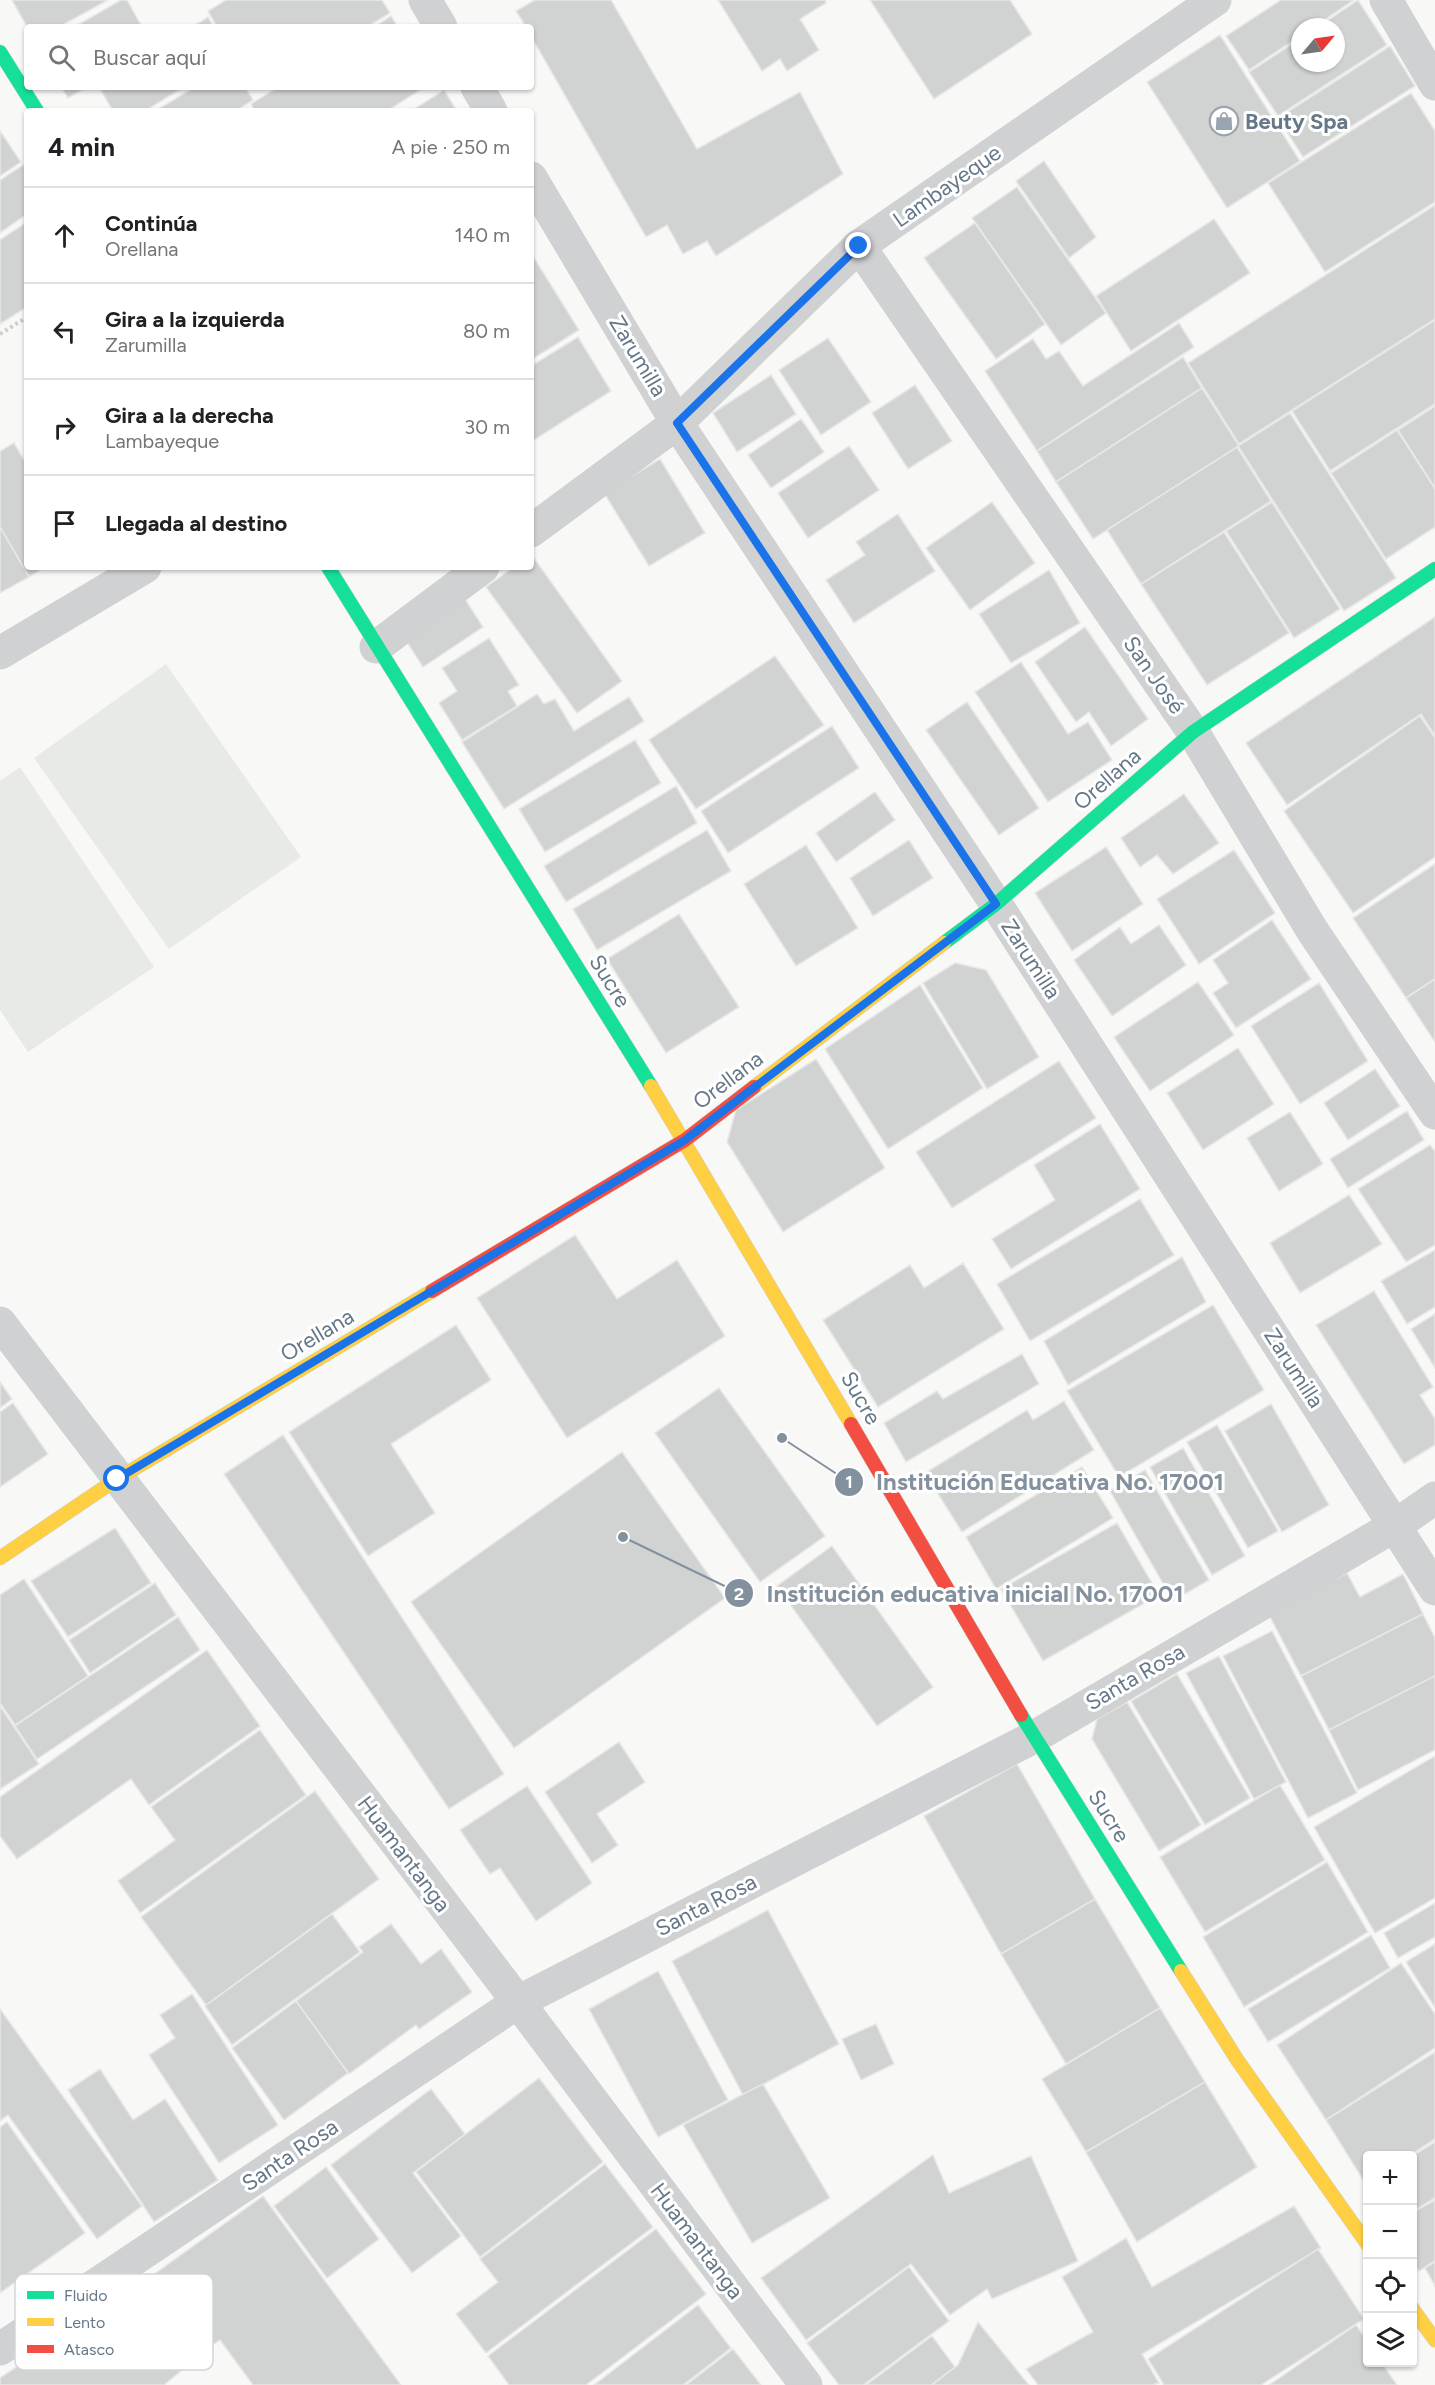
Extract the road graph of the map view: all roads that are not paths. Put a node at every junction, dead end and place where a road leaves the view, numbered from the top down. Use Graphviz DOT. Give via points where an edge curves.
graph roads {
  1 [pos="425,0"];
  2 [pos="1215,0"];
  3 [pos="1386,0"];
  4 [pos="439,24"];
  5 [pos="0,51"];
  6 [pos="1435,84"];
  7 [pos="24,90"];
  8 [pos="24,90"];
  9 [pos="479,90"];
  10 [pos="35,108"];
  11 [pos="489,108"];
  12 [pos="534,183"];
  13 [pos="859,246"];
  14 [pos="677,423"];
  15 [pos="534,529"];
  16 [pos="1435,569"];
  17 [pos="140,570"];
  18 [pos="330,570"];
  19 [pos="479,570"];
  20 [pos="376,647"];
  21 [pos="0,653"];
  22 [pos="1193,732"];
  23 [pos="996,904"];
  24 [pos="1435,1113"];
  25 [pos="685,1140"];
  26 [pos="0,1323"];
  27 [pos="117,1479"];
  28 [pos="1435,1498"];
  29 [pos="1396,1525"];
  30 [pos="0,1558"];
  31 [pos="1435,1589"];
  32 [pos="1034,1737"];
  33 [pos="518,2002"];
  34 [pos="1363,2238"];
  35 [pos="112,2274"];
  36 [pos="1416,2313"];
  37 [pos="15,2339"];
  38 [pos="1435,2340"];
  39 [pos="0,2349"];
  40 [pos="806,2385"];
  1 -- 4 [label="street"];
  2 -- 13 [label="street, Lambayeque"];
  3 -- 6 [label="street"];
  5 -- 8 [label="street"];
  7 -- 10 [label="street"];
  9 -- 11 [label="street"];
  12 -- 14 [label="street, Zarumilla"];
  13 -- 14 [label="street, Lambayeque"];
  13 -- 22 [label="street, San José"];
  14 -- 15 [label="street, Lambayeque"];
  14 -- 23 [label="street, Zarumilla"];
  16 -- 22 [label="street, Orellana"];
  17 -- 21 [label="street"];
  18 -- 20 [label="street, Sucre"];
  19 -- 20 [label="street"];
  20 -- 25 [label="street, Sucre"];
  22 -- 23 [label="street, Orellana"];
  22 -- 24 [label="street, San José" via="1312,930"];
  23 -- 25 [label="street, Orellana"];
  23 -- 29 [label="street, Zarumilla"];
  25 -- 27 [label="street, Orellana"];
  25 -- 32 [label="street, Sucre"];
  26 -- 27 [label="street, Huamantanga"];
  27 -- 30 [label="street, Orellana"];
  27 -- 33 [label="street, Huamantanga"];
  28 -- 29 [label="street, Santa Rosa"];
  29 -- 31 [label="street, Zarumilla"];
  29 -- 32 [label="street, Santa Rosa"];
  32 -- 33 [label="street, Santa Rosa"];
  32 -- 34 [label="street, Sucre" via="1238,2061"];
  33 -- 35 [label="street, Santa Rosa"];
  33 -- 40 [label="street, Huamantanga"];
  36 -- 38 [label="street"];
  37 -- 39 [label="street, Santa Rosa"];
}
